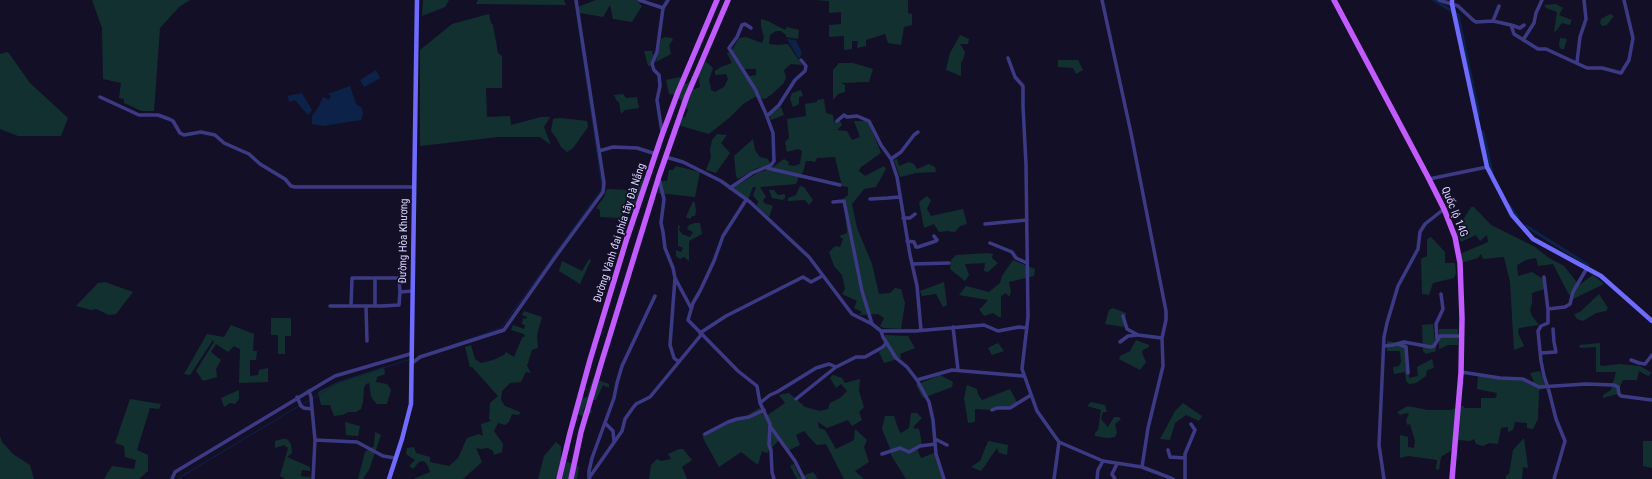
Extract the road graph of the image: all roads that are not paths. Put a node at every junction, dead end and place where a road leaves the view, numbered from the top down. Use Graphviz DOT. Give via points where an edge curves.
graph roads {
  1 [pos="417,0"];
  2 [pos="576,0"];
  3 [pos="639,0"];
  4 [pos="668,0"];
  5 [pos="717,0"];
  6 [pos="728,0"];
  7 [pos="1102,0"];
  8 [pos="1334,0"];
  9 [pos="1439,0"];
  10 [pos="1542,0"];
  11 [pos="1584,0"];
  12 [pos="1618,0"];
  13 [pos="1452,2"];
  14 [pos="1624,2"];
  15 [pos="1499,6"];
  16 [pos="663,8"];
  17 [pos="1493,21"];
  18 [pos="1511,25"];
  19 [pos="1524,25"];
  20 [pos="751,28"];
  21 [pos="1523,40"];
  22 [pos="1008,58"];
  23 [pos="801,60"];
  24 [pos="1577,62"];
  25 [pos="100,97"];
  26 [pos="767,116"];
  27 [pos="836,120"];
  28 [pos="918,132"];
  29 [pos="662,135"];
  30 [pos="599,151"];
  31 [pos="656,154"];
  32 [pos="666,157"];
  33 [pos="891,159"];
  34 [pos="766,168"];
  35 [pos="1487,168"];
  36 [pos="659,176"];
  37 [pos="1429,179"];
  38 [pos="840,185"];
  39 [pos="414,187"];
  40 [pos="730,188"];
  41 [pos="899,196"];
  42 [pos="870,199"];
  43 [pos="746,200"];
  44 [pos="832,202"];
  45 [pos="1444,209"];
  46 [pos="915,214"];
  47 [pos="903,218"];
  48 [pos="1027,220"];
  49 [pos="984,224"];
  50 [pos="934,236"];
  51 [pos="907,241"];
  52 [pos="990,243"];
  53 [pos="949,263"];
  54 [pos="1027,263"];
  55 [pos="912,264"];
  56 [pos="1587,268"];
  57 [pos="822,276"];
  58 [pos="1544,277"];
  59 [pos="375,278"];
  60 [pos="674,278"];
  61 [pos="400,292"];
  62 [pos="413,292"];
  63 [pos="1441,294"];
  64 [pos="655,296"];
  65 [pos="330,306"];
  66 [pos="351,306"];
  67 [pos="366,306"];
  68 [pos="376,306"];
  69 [pos="691,308"];
  70 [pos="1548,310"];
  71 [pos="1123,316"];
  72 [pos="1652,321"];
  73 [pos="872,324"];
  74 [pos="953,327"];
  75 [pos="1027,328"];
  76 [pos="1553,329"];
  77 [pos="921,330"];
  78 [pos="881,331"];
  79 [pos="701,334"];
  80 [pos="1138,334"];
  81 [pos="1462,336"];
  82 [pos="1162,338"];
  83 [pos="1437,339"];
  84 [pos="367,341"];
  85 [pos="1120,342"];
  86 [pos="886,343"];
  87 [pos="1397,344"];
  88 [pos="1384,346"];
  89 [pos="1541,353"];
  90 [pos="410,354"];
  91 [pos="1652,355"];
  92 [pos="1631,360"];
  93 [pos="679,362"];
  94 [pos="410,364"];
  95 [pos="836,367"];
  96 [pos="958,370"];
  97 [pos="1461,372"];
  98 [pos="1408,373"];
  99 [pos="1024,376"];
  100 [pos="917,380"];
  101 [pos="1548,387"];
  102 [pos="309,391"];
  103 [pos="1031,395"];
  104 [pos="297,397"];
  105 [pos="796,399"];
  106 [pos="1652,400"];
  107 [pos="760,403"];
  108 [pos="312,409"];
  109 [pos="764,410"];
  110 [pos="992,410"];
  111 [pos="605,423"];
  112 [pos="1191,424"];
  113 [pos="770,426"];
  114 [pos="613,431"];
  115 [pos="622,431"];
  116 [pos="705,434"];
  117 [pos="935,439"];
  118 [pos="315,440"];
  119 [pos="614,442"];
  120 [pos="1058,442"];
  121 [pos="935,444"];
  122 [pos="947,445"];
  123 [pos="1168,450"];
  124 [pos="882,454"];
  125 [pos="395,458"];
  126 [pos="1185,458"];
  127 [pos="1103,461"];
  128 [pos="1117,464"];
  129 [pos="1142,467"];
  130 [pos="172,479"];
  131 [pos="313,479"];
  132 [pos="389,479"];
  133 [pos="560,479"];
  134 [pos="571,479"];
  135 [pos="589,479"];
  136 [pos="774,479"];
  137 [pos="804,479"];
  138 [pos="944,479"];
  139 [pos="1054,479"];
  140 [pos="1097,479"];
  141 [pos="1115,479"];
  142 [pos="1173,479"];
  143 [pos="1186,479"];
  144 [pos="1384,479"];
  145 [pos="1452,479"];
  146 [pos="1554,479"];
  1 -- 39 [label="street, Đường Hòa Khương"];
  2 -- 30 [label="street"];
  3 -- 16 [label="street"];
  4 -- 16 [label="street"];
  5 -- 29 [label="main road, Đường Vành đai phía tây Đà Nẵng"];
  6 -- 32 [label="main road, Đường Vành đai phía tây Đà Nẵng" via="687,96"];
  7 -- 82 [label="street" via="1166,311"];
  8 -- 37 [label="main road, Quốc lộ 14G"];
  9 -- 13 [label="street"];
  10 -- 21 [label="street" via="1534,23"];
  11 -- 24 [label="street" via="1586,19 1580,37"];
  12 -- 14 [label="street"];
  13 -- 17 [label="street" via="1476,22"];
  13 -- 35 [label="street"];
  14 -- 24 [label="street" via="1633,38 1629,60 1622,72 1587,68"];
  15 -- 17 [label="street"];
  16 -- 29 [label="street" via="658,52 652,64 659,75 657,100"];
  17 -- 18 [label="street"];
  18 -- 19 [label="street" via="1520,28"];
  18 -- 21 [label="street" via="1514,34"];
  20 -- 26 [label="street" via="742,25 729,48 755,89"];
  21 -- 24 [label="street" via="1538,49 1546,49"];
  22 -- 48 [label="street" via="1015,77 1024,86"];
  23 -- 26 [label="street" via="806,64 805,71 795,80 779,105"];
  25 -- 39 [label="street" via="139,115 158,115 169,119 184,135 211,133 224,143 249,154 294,187"];
  26 -- 34 [label="street" via="773,133 774,160"];
  27 -- 33 [label="street" via="844,115 858,116 869,121"];
  28 -- 33 [label="street" via="901,152"];
  29 -- 31 [label="main road, Đường Vành đai phía tây Đà Nẵng"];
  30 -- 31 [label="street" via="613,147 637,148"];
  30 -- 94 [label="street" via="604,183 602,195 507,328 420,357"];
  31 -- 32 [label="main road"];
  31 -- 133 [label="main road, Đường Vành đai phía tây Đà Nẵng" via="590,360"];
  32 -- 36 [label="main road, Đường Vành đai phía tây Đà Nẵng"];
  32 -- 40 [label="street" via="683,162"];
  33 -- 41 [label="street" via="897,176"];
  34 -- 38 [label="street"];
  34 -- 40 [label="street" via="752,173"];
  35 -- 37 [label="street"];
  35 -- 56 [label="street" via="1512,215 1533,239"];
  36 -- 60 [label="street" via="664,199 661,223 665,248 674,268"];
  36 -- 134 [label="main road, Đường Vành đai phía tây Đà Nẵng" via="598,372"];
  37 -- 45 [label="main road, Quốc lộ 14G"];
  39 -- 62 [label="street, Đường Hòa Khương"];
  40 -- 43 [label="street"];
  41 -- 42 [label="street"];
  41 -- 47 [label="street"];
  43 -- 57 [label="street" via="809,257"];
  43 -- 69 [label="street" via="723,236"];
  44 -- 73 [label="street" via="844,201 862,291"];
  45 -- 81 [label="main road, Quốc lộ 14G" via="1455,237 1460,263"];
  45 -- 88 [label="street" via="1425,224 1420,232 1418,250 1398,286 1387,323"];
  46 -- 47 [label="street" via="910,218"];
  47 -- 51 [label="street"];
  48 -- 49 [label="street"];
  48 -- 54 [label="street"];
  50 -- 51 [label="street" via="936,241 918,247 914,242"];
  51 -- 55 [label="street"];
  52 -- 54 [label="street" via="1012,252 1016,258"];
  53 -- 55 [label="street"];
  54 -- 75 [label="street"];
  55 -- 77 [label="street"];
  56 -- 70 [label="street" via="1568,306"];
  56 -- 72 [label="street" via="1601,276"];
  57 -- 73 [label="street" via="852,314"];
  57 -- 79 [label="street" via="811,282 802,277 726,316"];
  58 -- 70 [label="street"];
  59 -- 61 [label="street" via="399,278"];
  59 -- 66 [label="street" via="352,278"];
  59 -- 68 [label="street"];
  60 -- 69 [label="street"];
  60 -- 93 [label="street" via="670,345 674,358"];
  61 -- 62 [label="street"];
  61 -- 68 [label="street" via="399,305"];
  62 -- 90 [label="street, Đường Hòa Khương"];
  63 -- 83 [label="street" via="1443,309 1436,324"];
  64 -- 111 [label="street" via="622,366"];
  65 -- 66 [label="street"];
  66 -- 67 [label="street"];
  67 -- 68 [label="street"];
  67 -- 84 [label="street"];
  69 -- 79 [label="street" via="688,320"];
  70 -- 89 [label="street" via="1548,323 1541,326 1538,331"];
  71 -- 80 [label="street" via="1127,329"];
  73 -- 78 [label="street"];
  74 -- 75 [label="street" via="984,326 998,331"];
  74 -- 77 [label="street"];
  74 -- 96 [label="street"];
  75 -- 99 [label="street" via="1022,365"];
  76 -- 89 [label="street" via="1556,352"];
  77 -- 78 [label="street"];
  78 -- 86 [label="street"];
  79 -- 93 [label="street"];
  79 -- 107 [label="street" via="757,386"];
  80 -- 82 [label="street"];
  80 -- 85 [label="street" via="1128,336"];
  81 -- 83 [label="street" via="1441,336"];
  81 -- 97 [label="main road, Quốc lộ 14G"];
  82 -- 129 [label="street" via="1163,366 1148,428"];
  83 -- 87 [label="street" via="1431,347 1406,342"];
  86 -- 95 [label="street" via="865,357 856,357"];
  86 -- 100 [label="street"];
  87 -- 88 [label="street"];
  87 -- 98 [label="street" via="1406,347"];
  88 -- 144 [label="street" via="1378,445"];
  89 -- 101 [label="street" via="1542,368"];
  90 -- 94 [label="street, Đường Hòa Khương"];
  90 -- 102 [label="street" via="335,376"];
  91 -- 92 [label="street" via="1645,364"];
  93 -- 115 [label="street" via="650,397 636,404 625,419"];
  94 -- 125 [label="street, Đường Hòa Khương" via="411,404"];
  95 -- 105 [label="street"];
  95 -- 107 [label="street" via="829,364 816,368"];
  96 -- 99 [label="street"];
  96 -- 100 [label="street"];
  97 -- 101 [label="street" via="1523,379 1537,387"];
  97 -- 145 [label="main road, Quốc lộ 14G"];
  99 -- 103 [label="street"];
  100 -- 117 [label="street" via="929,402"];
  101 -- 106 [label="street" via="1614,385 1618,387 1621,396"];
  101 -- 146 [label="street" via="1565,441"];
  102 -- 104 [label="street"];
  102 -- 108 [label="street"];
  103 -- 110 [label="street" via="1010,408"];
  103 -- 120 [label="street" via="1042,419"];
  104 -- 108 [label="street" via="300,405"];
  104 -- 130 [label="street" via="175,472"];
  107 -- 109 [label="street"];
  108 -- 118 [label="street"];
  109 -- 113 [label="street"];
  109 -- 116 [label="street" via="749,418 728,422"];
  111 -- 114 [label="street"];
  111 -- 135 [label="street" via="592,458"];
  112 -- 126 [label="street" via="1195,430"];
  113 -- 136 [label="street" via="769,445"];
  113 -- 137 [label="street" via="795,461"];
  114 -- 115 [label="street"];
  114 -- 119 [label="street"];
  115 -- 119 [label="street"];
  117 -- 121 [label="street"];
  117 -- 122 [label="street"];
  118 -- 125 [label="street" via="357,442 377,453"];
  118 -- 131 [label="street"];
  119 -- 135 [label="street"];
  120 -- 127 [label="street"];
  120 -- 139 [label="street"];
  121 -- 124 [label="street" via="920,446 909,452 900,448"];
  121 -- 138 [label="street"];
  123 -- 126 [label="street" via="1170,456"];
  125 -- 132 [label="street, Đường Hòa Khương"];
  126 -- 143 [label="street"];
  127 -- 128 [label="street"];
  127 -- 140 [label="street"];
  128 -- 129 [label="street"];
  128 -- 141 [label="street" via="1112,474"];
  129 -- 142 [label="street"];
}
